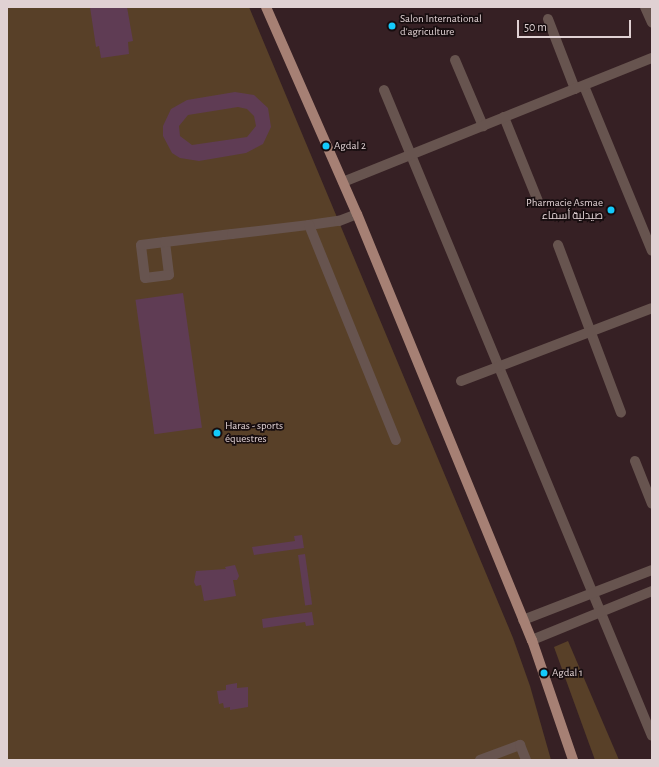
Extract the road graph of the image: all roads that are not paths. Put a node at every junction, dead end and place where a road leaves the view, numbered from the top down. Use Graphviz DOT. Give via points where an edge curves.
graph roads {
  1 [pos="266,7"];
  2 [pos="645,7"];
  3 [pos="548,19"];
  4 [pos="652,23"];
  5 [pos="652,58"];
  6 [pos="455,60"];
  7 [pos="580,87"];
  8 [pos="384,90"];
  9 [pos="504,117"];
  10 [pos="483,126"];
  11 [pos="411,154"];
  12 [pos="343,182"];
  13 [pos="538,201"];
  14 [pos="357,214"];
  15 [pos="309,225"];
  16 [pos="165,242"];
  17 [pos="558,245"];
  18 [pos="652,251"];
  19 [pos="652,308"];
  20 [pos="592,332"];
  21 [pos="500,367"];
  22 [pos="461,381"];
  23 [pos="622,413"];
  24 [pos="396,440"];
  25 [pos="635,461"];
  26 [pos="652,504"];
  27 [pos="652,570"];
  28 [pos="652,591"];
  29 [pos="594,593"];
  30 [pos="601,610"];
  31 [pos="523,620"];
  32 [pos="532,640"];
  33 [pos="652,736"];
  34 [pos="571,759"];
  35 [pos="480,760"];
  36 [pos="526,760"];
  1 -- 12 [label="main road"];
  2 -- 4 [label="street"];
  3 -- 7 [label="street"];
  5 -- 7 [label="street"];
  6 -- 10 [label="street"];
  7 -- 9 [label="street"];
  7 -- 18 [label="street"];
  8 -- 11 [label="street"];
  9 -- 10 [label="street"];
  9 -- 13 [label="street"];
  10 -- 11 [label="street"];
  11 -- 12 [label="street"];
  11 -- 21 [label="street"];
  12 -- 14 [label="main road"];
  14 -- 15 [label="street" via="339,221"];
  14 -- 31 [label="main road"];
  15 -- 16 [label="street"];
  15 -- 24 [label="street"];
  17 -- 20 [label="street"];
  19 -- 20 [label="street"];
  20 -- 21 [label="street"];
  20 -- 23 [label="street"];
  21 -- 22 [label="street"];
  21 -- 29 [label="street"];
  25 -- 26 [label="street"];
  27 -- 29 [label="street"];
  28 -- 30 [label="street"];
  29 -- 30 [label="street"];
  29 -- 31 [label="street"];
  30 -- 32 [label="street"];
  30 -- 33 [label="street"];
  31 -- 32 [label="main road"];
  32 -- 34 [label="main road"];
  35 -- 36 [label="street" via="520,745"];
}
